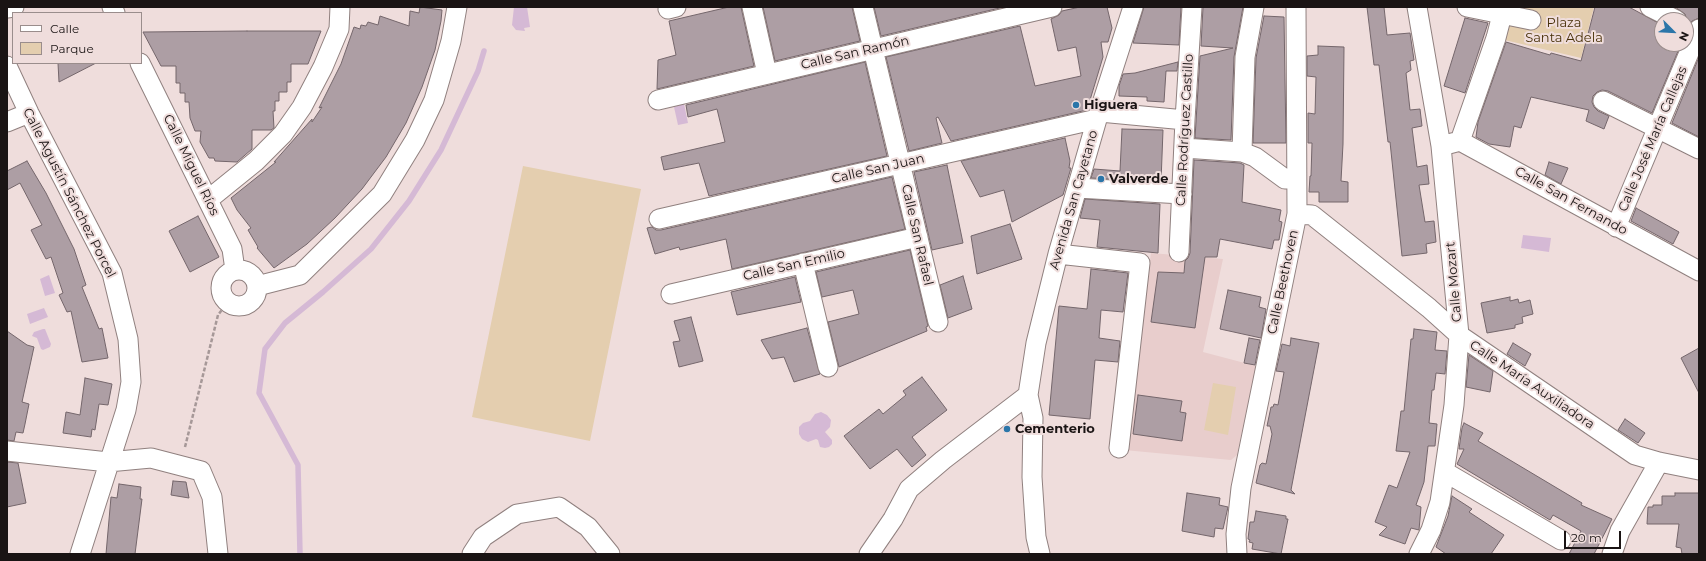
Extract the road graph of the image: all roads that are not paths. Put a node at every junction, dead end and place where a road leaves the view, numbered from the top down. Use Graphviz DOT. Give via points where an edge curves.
graph roads {
  1 [pos="14,7"];
  2 [pos="340,7"];
  3 [pos="457,7"];
  4 [pos="752,7"];
  5 [pos="863,7"];
  6 [pos="1052,7"];
  7 [pos="1133,7"];
  8 [pos="1192,7"];
  9 [pos="1254,7"];
  10 [pos="1296,7"];
  11 [pos="1417,7"];
  12 [pos="1467,7"];
  13 [pos="1650,7"];
  14 [pos="7,8"];
  15 [pos="1503,11"];
  16 [pos="1660,12"];
  17 [pos="1531,20"];
  18 [pos="1696,29"];
  19 [pos="873,49"];
  20 [pos="141,64"];
  21 [pos="7,66"];
  22 [pos="767,74"];
  23 [pos="658,100"];
  24 [pos="1603,100"];
  25 [pos="29,114"];
  26 [pos="1098,116"];
  27 [pos="1185,120"];
  28 [pos="7,122"];
  29 [pos="1658,128"];
  30 [pos="1460,141"];
  31 [pos="1441,146"];
  32 [pos="1184,148"];
  33 [pos="1699,148"];
  34 [pos="1242,152"];
  35 [pos="900,164"];
  36 [pos="1296,179"];
  37 [pos="1077,188"];
  38 [pos="1182,194"];
  39 [pos="209,199"];
  40 [pos="1297,214"];
  41 [pos="659,219"];
  42 [pos="1616,227"];
  43 [pos="918,237"];
  44 [pos="1179,252"];
  45 [pos="1058,254"];
  46 [pos="802,263"];
  47 [pos="235,270"];
  48 [pos="1699,271"];
  49 [pos="257,286"];
  50 [pos="671,294"];
  51 [pos="938,322"];
  52 [pos="1459,335"];
  53 [pos="828,367"];
  54 [pos="1028,395"];
  55 [pos="1119,448"];
  56 [pos="7,451"];
  57 [pos="108,462"];
  58 [pos="1659,462"];
  59 [pos="1699,470"];
  60 [pos="1445,472"];
  61 [pos="1561,540"];
  62 [pos="80,554"];
  63 [pos="218,554"];
  64 [pos="472,554"];
  65 [pos="610,554"];
  66 [pos="869,554"];
  67 [pos="1040,554"];
  68 [pos="1237,554"];
  69 [pos="1420,554"];
  70 [pos="1612,554"];
  1 -- 14 [label="street"];
  2 -- 39 [label="street" via="339,29 323,67 283,134 256,161"];
  3 -- 49 [label="street" via="451,41 434,100 415,140 382,194 300,275"];
  4 -- 22 [label="street"];
  5 -- 19 [label="street, Calle San Rafael"];
  6 -- 19 [label="street, Calle San Ramón"];
  7 -- 26 [label="street, Avenida San Cayetano"];
  8 -- 27 [label="street, Calle Rodríguez Castillo"];
  9 -- 34 [label="street" via="1246,57"];
  10 -- 36 [label="street, Calle Beethoven"];
  11 -- 31 [label="street, Calle Mozart"];
  12 -- 15 [label="street"];
  13 -- 16 [label="street"];
  15 -- 17 [label="street"];
  15 -- 30 [label="street"];
  18 -- 29 [label="street, Calle José María Callejas"];
  19 -- 22 [label="street, Calle San Ramón"];
  19 -- 35 [label="street, Calle San Rafael"];
  20 -- 39 [label="street, Calle Miguel Ríos"];
  21 -- 25 [label="street, Calle Agustín Sánchez Porcel"];
  22 -- 23 [label="street, Calle San Ramón"];
  24 -- 29 [label="street"];
  25 -- 28 [label="street"];
  25 -- 57 [label="street, Calle Agustín Sánchez Porcel" via="112,273 128,338 131,382 126,410"];
  26 -- 27 [label="street, Calle San Juan"];
  26 -- 35 [label="street, Calle San Juan"];
  26 -- 37 [label="street, Avenida San Cayetano"];
  27 -- 32 [label="street, Calle Rodríguez Castillo"];
  29 -- 33 [label="street"];
  29 -- 42 [label="street, Calle José María Callejas"];
  30 -- 31 [label="street"];
  30 -- 42 [label="street, Calle San Fernando"];
  31 -- 52 [label="street, Calle Mozart"];
  32 -- 34 [label="street"];
  32 -- 38 [label="street, Calle Rodríguez Castillo"];
  34 -- 36 [label="street" via="1255,157 1286,179"];
  35 -- 41 [label="street, Calle San Juan"];
  35 -- 43 [label="street, Calle San Rafael"];
  36 -- 40 [label="street, Calle Beethoven"];
  37 -- 38 [label="street"];
  37 -- 45 [label="street, Avenida San Cayetano"];
  38 -- 44 [label="street, Calle Rodríguez Castillo"];
  39 -- 47 [label="street, Calle Miguel Ríos" via="232,249"];
  40 -- 52 [label="street, Calle María Auxiliadora" via="1312,216 1318,220"];
  40 -- 68 [label="street, Calle Beethoven" via="1241,488 1236,534"];
  42 -- 48 [label="street, Calle San Fernando"];
  43 -- 46 [label="street, Calle San Emilio"];
  43 -- 51 [label="street, Calle San Rafael"];
  45 -- 54 [label="street, Avenida San Cayetano" via="1036,342"];
  45 -- 55 [label="street" via="1140,263"];
  46 -- 50 [label="street, Calle San Emilio"];
  46 -- 53 [label="street"];
  47 -- 49 [label="street" via="247,272"];
  47 -- 49 [label="street" via="222,280 220,292 227,303 232,306 245,306 254,298"];
  52 -- 58 [label="street, Calle María Auxiliadora" via="1635,455"];
  52 -- 60 [label="street, Calle Mozart" via="1454,405"];
  54 -- 66 [label="street" via="909,489 893,519"];
  54 -- 67 [label="street, Avenida San Cayetano" via="1032,418 1036,537"];
  56 -- 57 [label="street"];
  57 -- 62 [label="street, Calle Agustín Sánchez Porcel"];
  57 -- 63 [label="street" via="151,458 201,471 212,497"];
  58 -- 59 [label="street, Calle María Auxiliadora"];
  58 -- 70 [label="street" via="1620,531"];
  60 -- 61 [label="street"];
  60 -- 69 [label="street, Calle Mozart" via="1432,530"];
  64 -- 65 [label="street" via="483,538 517,514 559,507 588,527"];
}
